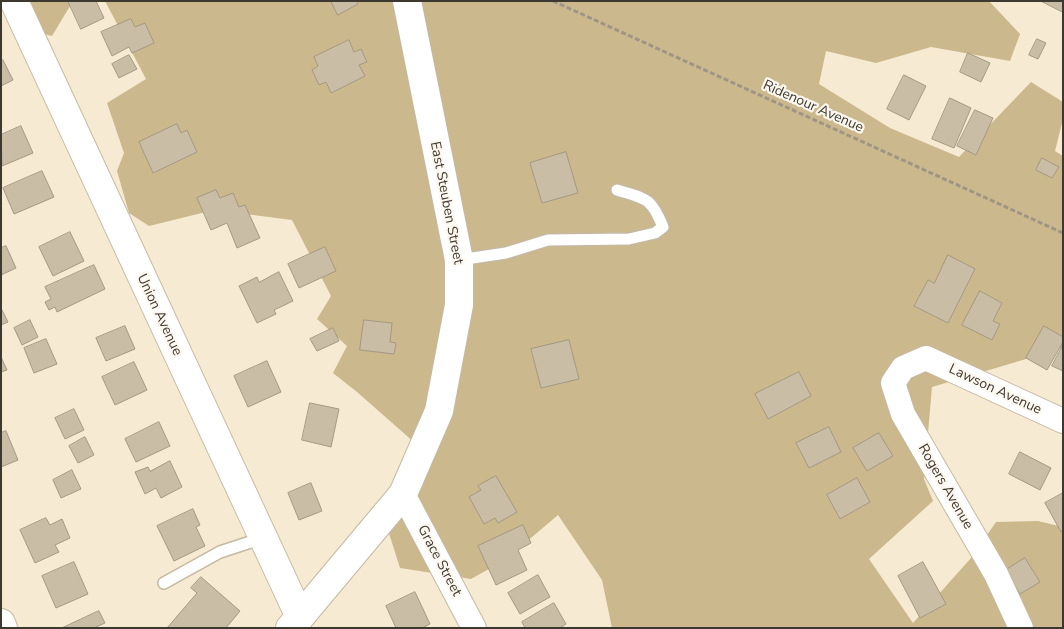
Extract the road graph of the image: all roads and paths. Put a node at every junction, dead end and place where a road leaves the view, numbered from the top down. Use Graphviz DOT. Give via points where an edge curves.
graph roads {
  1 [pos="14,1"];
  2 [pos="406,1"];
  3 [pos="553,1"];
  4 [pos="617,190"];
  5 [pos="1063,233"];
  6 [pos="459,260"];
  7 [pos="926,358"];
  8 [pos="1063,422"];
  9 [pos="403,494"];
  10 [pos="264,538"];
  11 [pos="164,583"];
  12 [pos="1,624"];
  13 [pos="299,624"];
  14 [pos="3,628"];
  15 [pos="474,628"];
  16 [pos="1021,628"];
  1 -- 10 [label="main road, Union Avenue"];
  2 -- 6 [label="main road, East Steuben Street"];
  3 -- 5 [label="path, Ridenour Avenue"];
  4 -- 6 [label="lane" via="648,200 662,227 655,233 630,239 548,240 506,253"];
  6 -- 9 [label="main road, East Steuben Street" via="459,305 439,411"];
  7 -- 8 [label="street, Lawson Avenue"];
  7 -- 16 [label="street, Rogers Avenue" via="903,368 893,383 903,414 996,574"];
  9 -- 13 [label="main road, East Steuben Street"];
  9 -- 15 [label="street, Grace Street"];
  10 -- 11 [label="lane" via="220,552"];
  10 -- 13 [label="main road, Union Avenue"];
  12 -- 14 [label="main road"];
}
